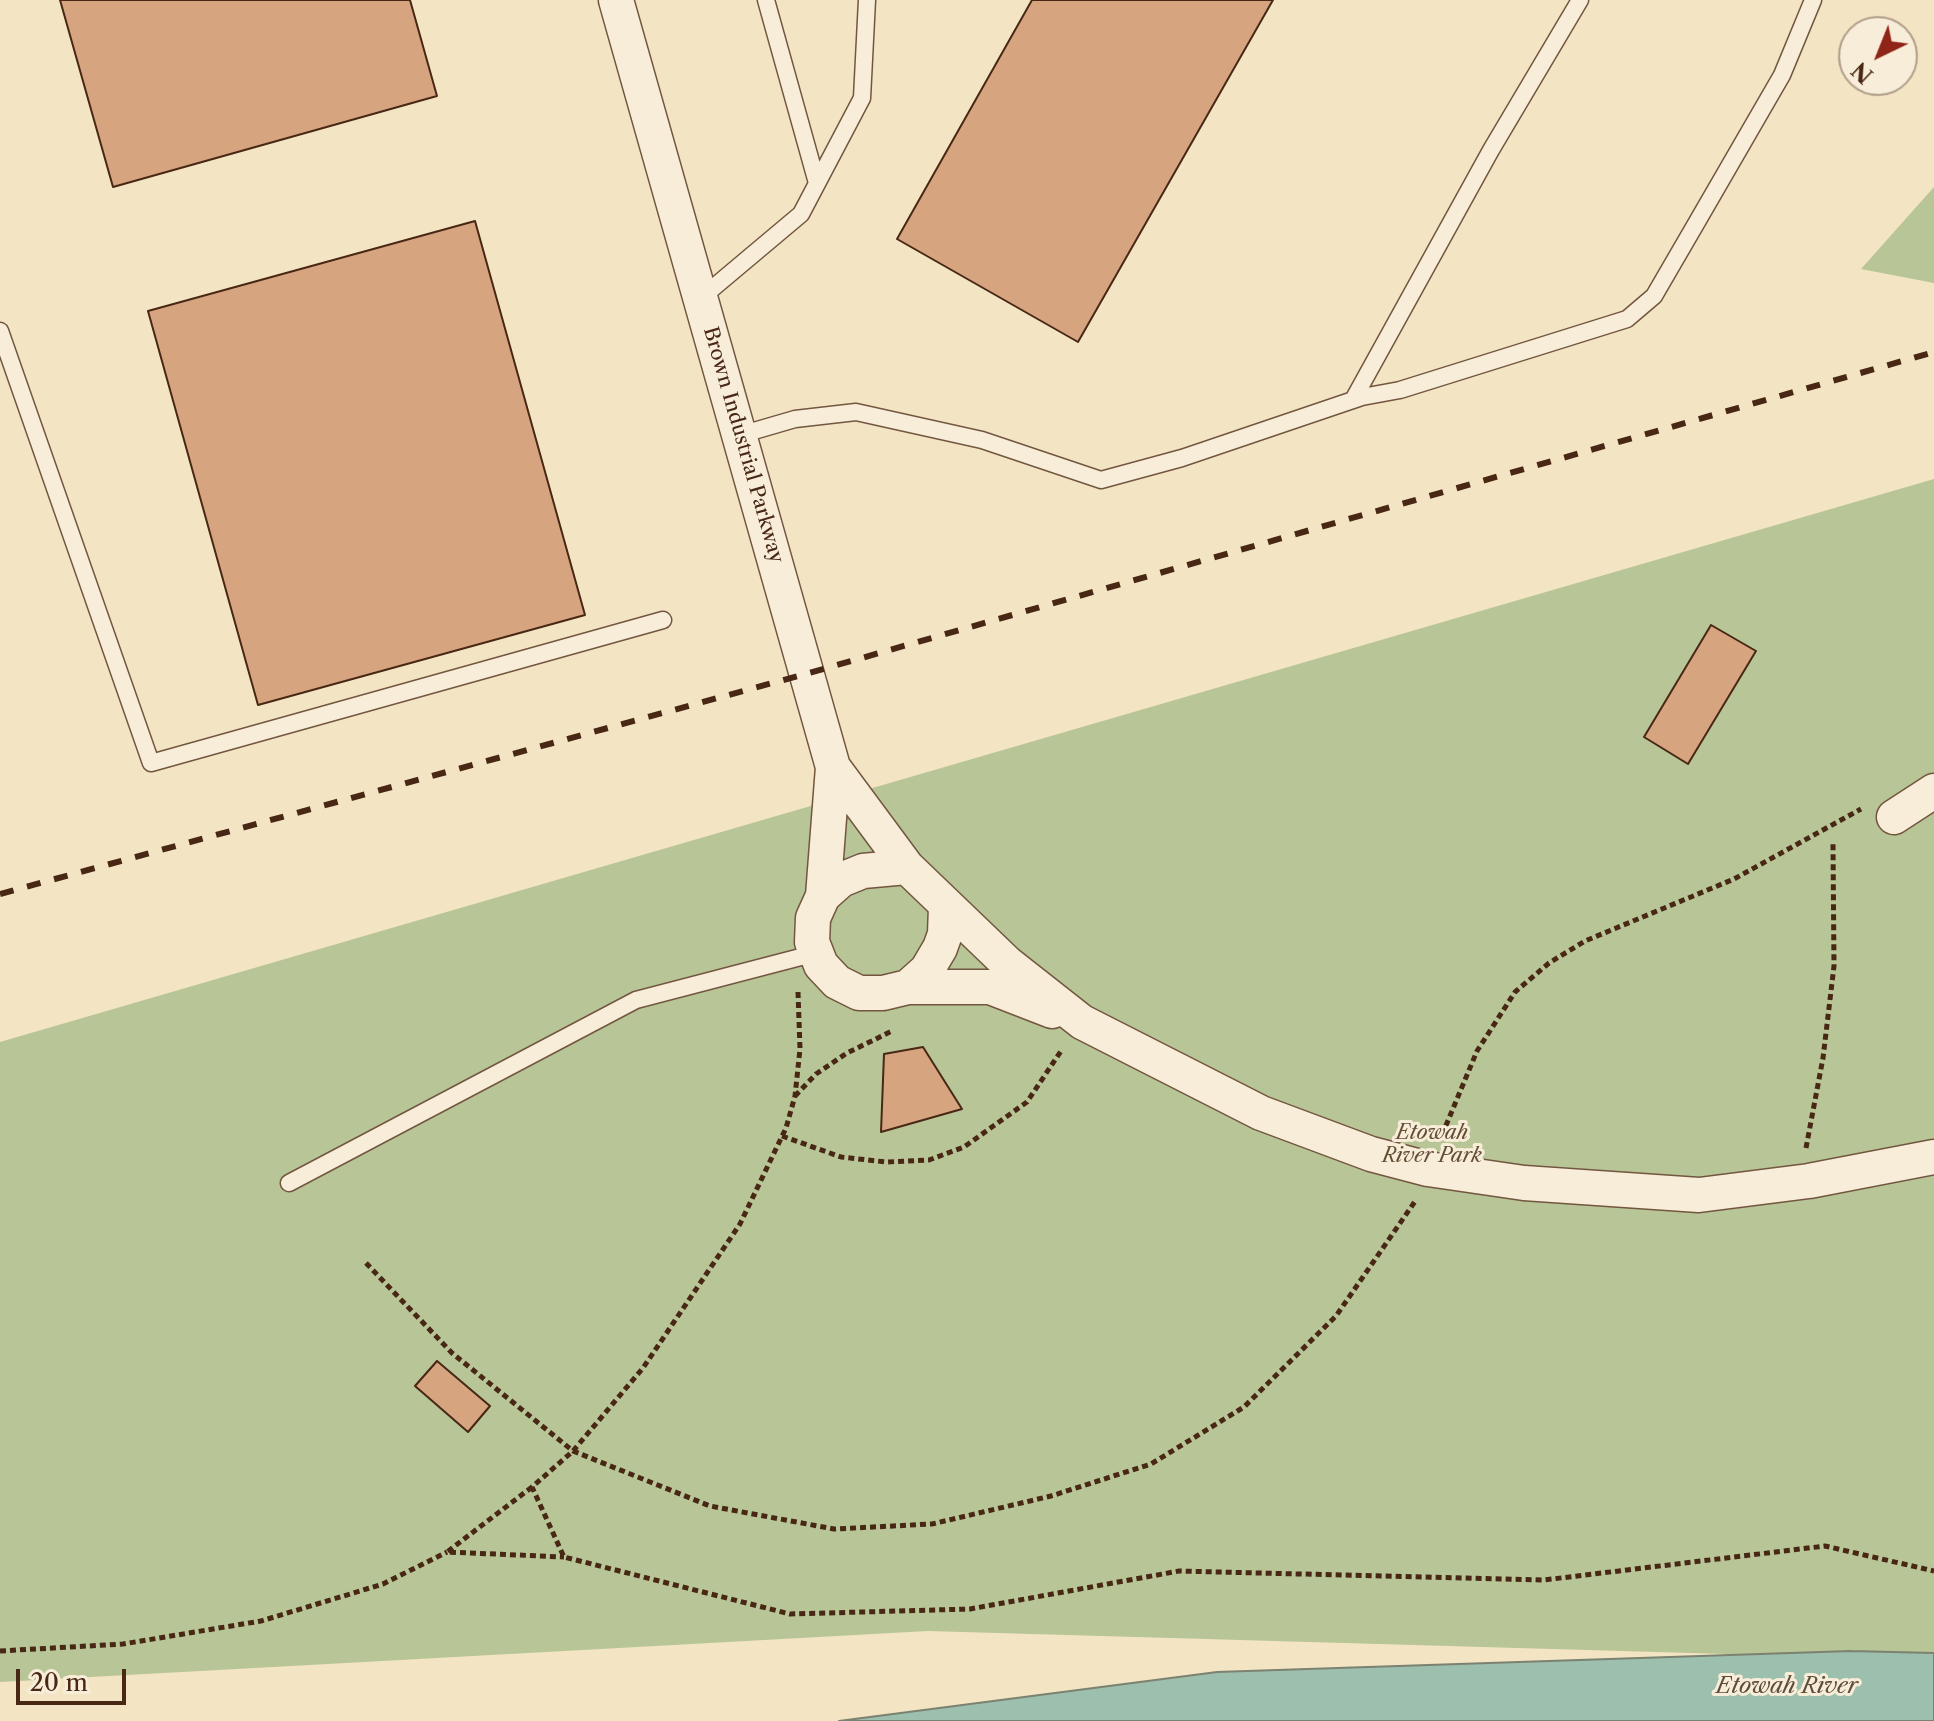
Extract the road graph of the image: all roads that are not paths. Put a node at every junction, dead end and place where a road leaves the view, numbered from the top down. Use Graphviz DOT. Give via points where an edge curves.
graph roads {
  1 [pos="616,0"];
  2 [pos="766,0"];
  3 [pos="867,0"];
  4 [pos="1580,0"];
  5 [pos="1813,0"];
  6 [pos="817,183"];
  7 [pos="701,298"];
  8 [pos="0,331"];
  9 [pos="1353,400"];
  10 [pos="740,435"];
  11 [pos="663,620"];
  12 [pos="833,767"];
  13 [pos="1934,791"];
  14 [pos="1880,811"];
  15 [pos="907,867"];
  16 [pos="823,896"];
  17 [pos="946,907"];
  18 [pos="801,957"];
  19 [pos="908,987"];
  20 [pos="1072,1036"];
  21 [pos="1934,1157"];
  22 [pos="289,1183"];
  1 -- 7 [label="street, Brown Industrial Parkway"];
  2 -- 6 [label="lane"];
  3 -- 6 [label="lane" via="862,98"];
  4 -- 9 [label="lane"];
  5 -- 9 [label="lane" via="1782,75 1654,296 1627,319"];
  6 -- 7 [label="lane" via="801,214"];
  7 -- 10 [label="street, Brown Industrial Parkway"];
  8 -- 11 [label="lane" via="151,763"];
  9 -- 10 [label="lane" via="1101,480 982,440 856,412 795,419"];
  10 -- 12 [label="street, Brown Industrial Parkway"];
  12 -- 15 [label="street"];
  12 -- 16 [label="street, Brown Industrial Parkway"];
  13 -- 14 [label="street"];
  15 -- 16 [label="street" via="863,871 841,880"];
  15 -- 17 [label="street"];
  16 -- 18 [label="street" via="813,918 812,942"];
  17 -- 19 [label="street" via="940,948"];
  17 -- 20 [label="street" via="1007,963"];
  18 -- 19 [label="street" via="859,993"];
  18 -- 22 [label="lane" via="636,1000"];
  19 -- 20 [label="street" via="990,987"];
  20 -- 21 [label="street" via="1371,1154 1524,1183 1699,1195"];
}
